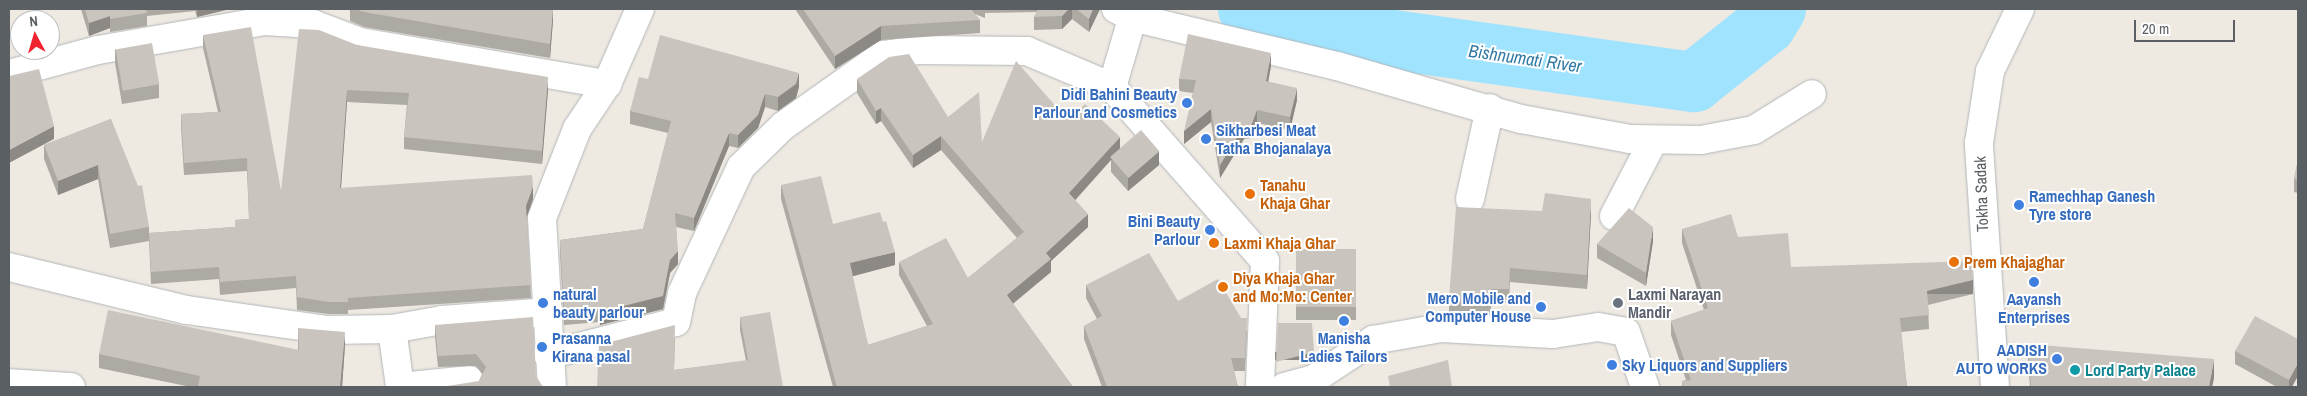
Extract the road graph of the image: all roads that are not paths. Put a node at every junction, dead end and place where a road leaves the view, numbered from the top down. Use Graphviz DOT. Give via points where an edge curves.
graph roads {
  1 [pos="640,9"];
  2 [pos="2020,9"];
  3 [pos="1127,11"];
  4 [pos="9,74"];
  5 [pos="607,84"];
  6 [pos="1112,87"];
  7 [pos="1812,94"];
  8 [pos="1490,108"];
  9 [pos="1653,141"];
  10 [pos="1470,199"];
  11 [pos="1614,216"];
  12 [pos="9,267"];
  13 [pos="549,312"];
  14 [pos="392,329"];
  15 [pos="548,355"];
  16 [pos="470,380"];
  17 [pos="9,382"];
  18 [pos="1313,383"];
  19 [pos="71,387"];
  20 [pos="552,387"];
  21 [pos="1260,387"];
  22 [pos="1284,387"];
  23 [pos="1645,387"];
  24 [pos="1995,387"];
  1 -- 5 [label="street"];
  2 -- 24 [label="street, Tokha Sadak" via="1990,71 1979,144"];
  3 -- 6 [label="street"];
  3 -- 8 [label="street"];
  4 -- 5 [label="street" via="98,50 264,21 313,24 360,42"];
  5 -- 13 [label="street" via="577,129 542,218"];
  6 -- 15 [label="street" via="1027,51 918,50 883,55 783,126 741,167 682,293 676,322"];
  6 -- 21 [label="street" via="1265,261"];
  7 -- 9 [label="street" via="1754,130 1701,140"];
  8 -- 9 [label="street" via="1521,118"];
  8 -- 10 [label="street"];
  9 -- 11 [label="street"];
  12 -- 14 [label="street" via="186,310 328,330"];
  13 -- 14 [label="street" via="442,320"];
  13 -- 15 [label="street"];
  14 -- 16 [label="street" via="400,387"];
  15 -- 20 [label="street"];
  17 -- 19 [label="street"];
  18 -- 22 [label="street"];
  18 -- 23 [label="street" via="1373,340 1441,328 1553,334 1598,327 1626,332"];
}
